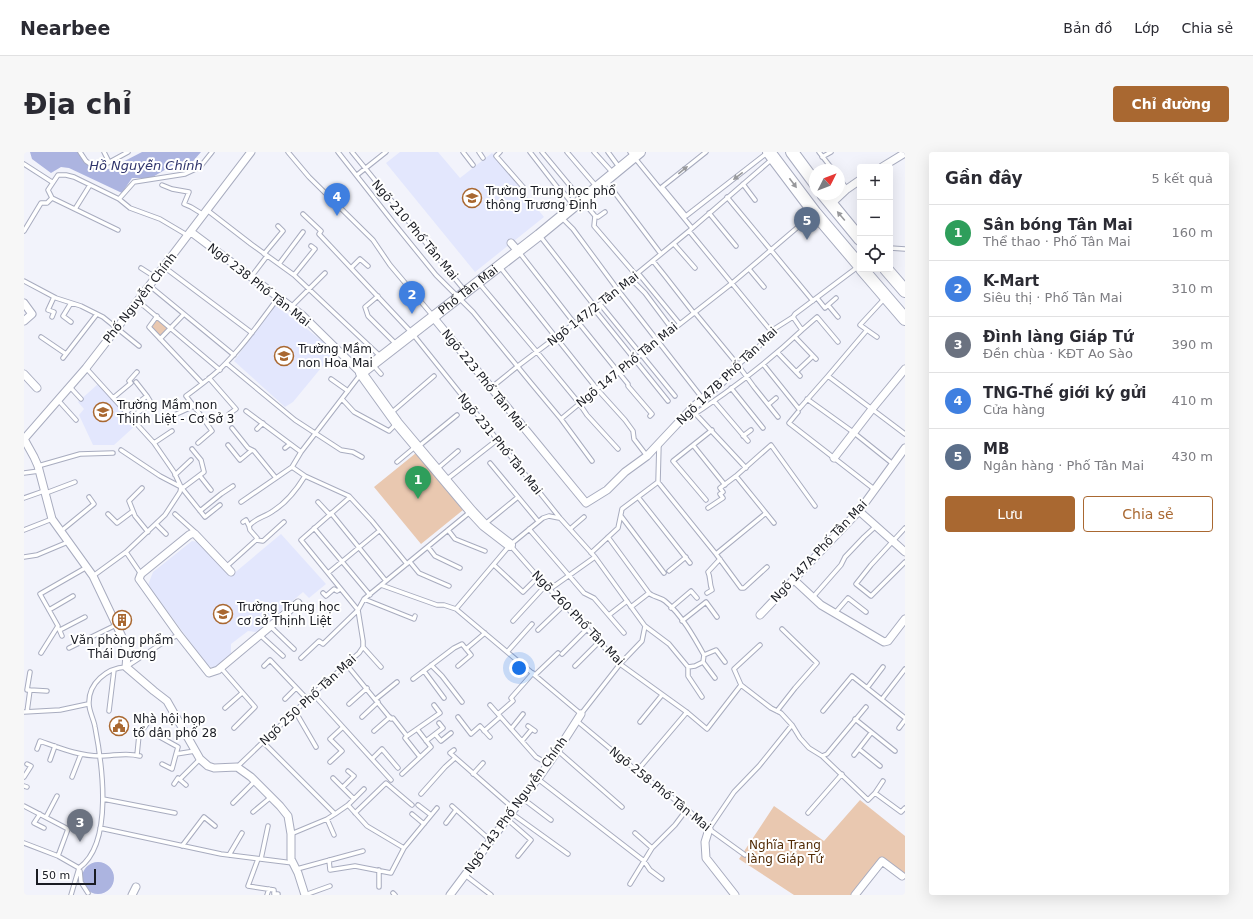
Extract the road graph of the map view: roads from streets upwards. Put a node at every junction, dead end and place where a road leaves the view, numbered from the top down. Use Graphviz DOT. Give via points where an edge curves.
graph roads {
  1 [pos="251,152"];
  2 [pos="792,152"];
  3 [pos="901,153"];
  4 [pos="634,154"];
  5 [pos="770,154"];
  6 [pos="886,164"];
  7 [pos="809,175"];
  8 [pos="857,182"];
  9 [pos="828,200"];
  10 [pos="831,204"];
  11 [pos="190,234"];
  12 [pos="858,236"];
  13 [pos="857,262"];
  14 [pos="865,272"];
  15 [pos="889,272"];
  16 [pos="905,291"];
  17 [pos="24,303"];
  18 [pos="433,317"];
  19 [pos="905,319"];
  20 [pos="24,321"];
  21 [pos="738,365"];
  22 [pos="905,369"];
  23 [pos="361,373"];
  24 [pos="24,374"];
  25 [pos="37,388"];
  26 [pos="24,439"];
  27 [pos="536,443"];
  28 [pos="905,448"];
  29 [pos="834,458"];
  30 [pos="859,511"];
  31 [pos="510,545"];
  32 [pos="905,552"];
  33 [pos="229,570"];
  34 [pos="793,579"];
  35 [pos="298,603"];
  36 [pos="760,615"];
  37 [pos="905,619"];
  38 [pos="579,718"];
  39 [pos="708,829"];
  40 [pos="902,876"];
  41 [pos="136,887"];
  42 [pos="132,895"];
  43 [pos="305,895"];
  44 [pos="450,895"];
  45 [pos="735,895"];
  46 [pos="856,895"];
  1 -- 11 [label="street, Phố Nguyễn Chính"];
  2 -- 7 [label="main road"];
  3 -- 6 [label="street"];
  4 -- 18 [label="street, Phố Tân Mai" via="539,235 514,247 500,266"];
  5 -- 13 [label="main road, one-way"];
  8 -- 10 [label="street"];
  9 -- 10 [label="main road"];
  12 -- 10 [label="main road, one-way"];
  11 -- 23 [label="street, Ngõ 238 Phố Tân Mai" via="307,320"];
  11 -- 26 [label="street, Phố Nguyễn Chính" via="86,368"];
  14 -- 19 [label="main road"];
  15 -- 16 [label="main road"];
  17 -- 20 [label="street" via="32,314"];
  18 -- 23 [label="street, Phố Tân Mai"];
  18 -- 27 [label="street, Ngõ 223 Phố Tân Mai"];
  21 -- 27 [label="street, Ngõ 147B Phố Tân Mai" via="647,456 625,472 607,490 586,503"];
  22 -- 29 [label="street"];
  23 -- 31 [label="street" via="390,414 445,481 484,525"];
  24 -- 25 [label="street"];
  26 -- 43 [label="street" via="38,468 52,519 93,576 124,641 126,667 167,701 200,759 214,768 237,766 288,816 291,858"];
  28 -- 30 [label="street, Ngõ 147A Phố Tân Mai"];
  30 -- 32 [label="street"];
  30 -- 34 [label="street, Ngõ 147A Phố Tân Mai"];
  33 -- 35 [label="street" via="193,533 140,574 139,579 209,674 220,668"];
  34 -- 36 [label="street, Ngõ 147A Phố Tân Mai"];
  34 -- 37 [label="street" via="821,604 884,642 888,641"];
  38 -- 44 [label="street, Ngõ 143 Phố Nguyễn Chính" via="558,751"];
  39 -- 45 [label="street" via="705,842 706,858"];
  40 -- 46 [label="street" via="882,861"];
  41 -- 42 [label="street"];
}
